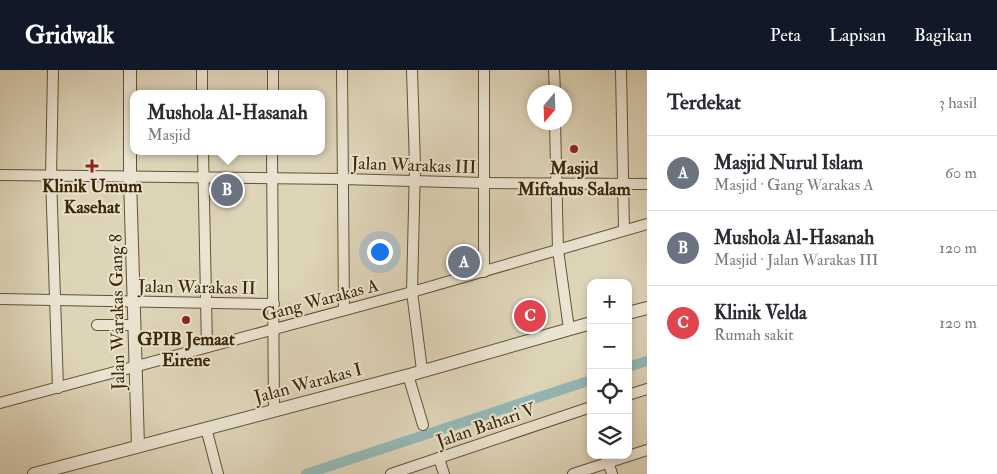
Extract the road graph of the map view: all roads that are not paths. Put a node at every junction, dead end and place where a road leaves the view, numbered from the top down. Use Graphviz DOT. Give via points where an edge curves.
graph roads {
  1 [pos="53,70"];
  2 [pos="130,70"];
  3 [pos="202,70"];
  4 [pos="273,70"];
  5 [pos="342,70"];
  6 [pos="412,70"];
  7 [pos="484,70"];
  8 [pos="554,70"];
  9 [pos="621,70"];
  10 [pos="554,85"];
  11 [pos="202,90"];
  12 [pos="273,90"];
  13 [pos="555,130"];
  14 [pos="203,155"];
  15 [pos="272,155"];
  16 [pos="0,175"];
  17 [pos="51,177"];
  18 [pos="130,178"];
  19 [pos="203,178"];
  20 [pos="272,179"];
  21 [pos="342,179"];
  22 [pos="415,181"];
  23 [pos="484,183"];
  24 [pos="556,183"];
  25 [pos="624,184"];
  26 [pos="647,184"];
  27 [pos="647,224"];
  28 [pos="624,230"];
  29 [pos="558,250"];
  30 [pos="484,272"];
  31 [pos="412,292"];
  32 [pos="0,299"];
  33 [pos="56,300"];
  34 [pos="135,302"];
  35 [pos="206,304"];
  36 [pos="274,304"];
  37 [pos="647,308"];
  38 [pos="344,310"];
  39 [pos="632,312"];
  40 [pos="587,324"];
  41 [pos="97,325"];
  42 [pos="135,325"];
  43 [pos="274,328"];
  44 [pos="569,329"];
  45 [pos="207,347"];
  46 [pos="135,367"];
  47 [pos="422,370"];
  48 [pos="408,375"];
  49 [pos="58,388"];
  50 [pos="647,390"];
  51 [pos="632,394"];
  52 [pos="0,404"];
  53 [pos="587,408"];
  54 [pos="274,410"];
  55 [pos="423,425"];
  56 [pos="206,428"];
  57 [pos="138,446"];
  58 [pos="647,450"];
  59 [pos="632,453"];
  60 [pos="439,458"];
  61 [pos="607,459"];
  62 [pos="47,472"];
  63 [pos="218,474"];
  64 [pos="391,474"];
  65 [pos="444,474"];
  66 [pos="573,474"];
  67 [pos="612,474"];
  1 -- 17 [label="street"];
  2 -- 18 [label="street, Jalan Warakas Gang 8"];
  3 -- 11 [label="street"];
  4 -- 12 [label="street"];
  5 -- 21 [label="street"];
  6 -- 22 [label="street"];
  7 -- 23 [label="street"];
  8 -- 10 [label="street"];
  9 -- 25 [label="street"];
  13 -- 24 [label="street"];
  14 -- 19 [label="street"];
  15 -- 20 [label="street"];
  16 -- 17 [label="street, Jalan Warakas III"];
  17 -- 18 [label="street, Jalan Warakas III"];
  17 -- 33 [label="street"];
  18 -- 19 [label="street, Jalan Warakas III"];
  18 -- 34 [label="street, Jalan Warakas Gang 8"];
  19 -- 20 [label="street, Jalan Warakas III"];
  19 -- 35 [label="street"];
  20 -- 21 [label="street, Jalan Warakas III"];
  20 -- 36 [label="street"];
  21 -- 22 [label="street, Jalan Warakas III"];
  21 -- 38 [label="street"];
  22 -- 23 [label="street, Jalan Warakas III"];
  22 -- 31 [label="street"];
  23 -- 24 [label="street, Jalan Warakas III"];
  23 -- 30 [label="street"];
  24 -- 25 [label="street, Jalan Warakas III"];
  24 -- 29 [label="street"];
  25 -- 26 [label="street, Jalan Warakas III"];
  25 -- 28 [label="street"];
  27 -- 28 [label="street, Gang Warakas A"];
  28 -- 29 [label="street, Gang Warakas A"];
  29 -- 30 [label="street, Gang Warakas A"];
  29 -- 44 [label="street"];
  30 -- 31 [label="street, Gang Warakas A"];
  31 -- 38 [label="street, Gang Warakas A"];
  31 -- 47 [label="street"];
  32 -- 33 [label="street, Jalan Warakas II"];
  33 -- 34 [label="street, Jalan Warakas II"];
  33 -- 49 [label="street"];
  34 -- 35 [label="street, Jalan Warakas II"];
  34 -- 42 [label="street, Jalan Warakas Gang 8"];
  35 -- 36 [label="street, Jalan Warakas II"];
  35 -- 45 [label="street"];
  36 -- 43 [label="street"];
  37 -- 39 [label="street"];
  38 -- 43 [label="street, Gang Warakas A"];
  40 -- 44 [label="street, Jalan Warakas I"];
  41 -- 42 [label="street"];
  42 -- 46 [label="street, Jalan Warakas Gang 8"];
  43 -- 45 [label="street, Gang Warakas A"];
  43 -- 54 [label="street"];
  44 -- 47 [label="street, Jalan Warakas I"];
  45 -- 46 [label="street, Gang Warakas A"];
  46 -- 49 [label="street, Gang Warakas A"];
  46 -- 57 [label="street, Jalan Warakas Gang 8"];
  47 -- 48 [label="street, Jalan Warakas I"];
  48 -- 54 [label="street, Jalan Warakas I"];
  48 -- 55 [label="street"];
  49 -- 52 [label="street, Gang Warakas A"];
  50 -- 51 [label="street"];
  53 -- 60 [label="street, Jalan Bahari V"];
  54 -- 56 [label="street, Jalan Warakas I"];
  56 -- 57 [label="street, Jalan Warakas I"];
  56 -- 63 [label="street"];
  57 -- 62 [label="street, Jalan Warakas I"];
  58 -- 59 [label="street"];
  60 -- 64 [label="street, Jalan Bahari V"];
  60 -- 65 [label="street"];
  61 -- 66 [label="street"];
  61 -- 67 [label="street"];
}
